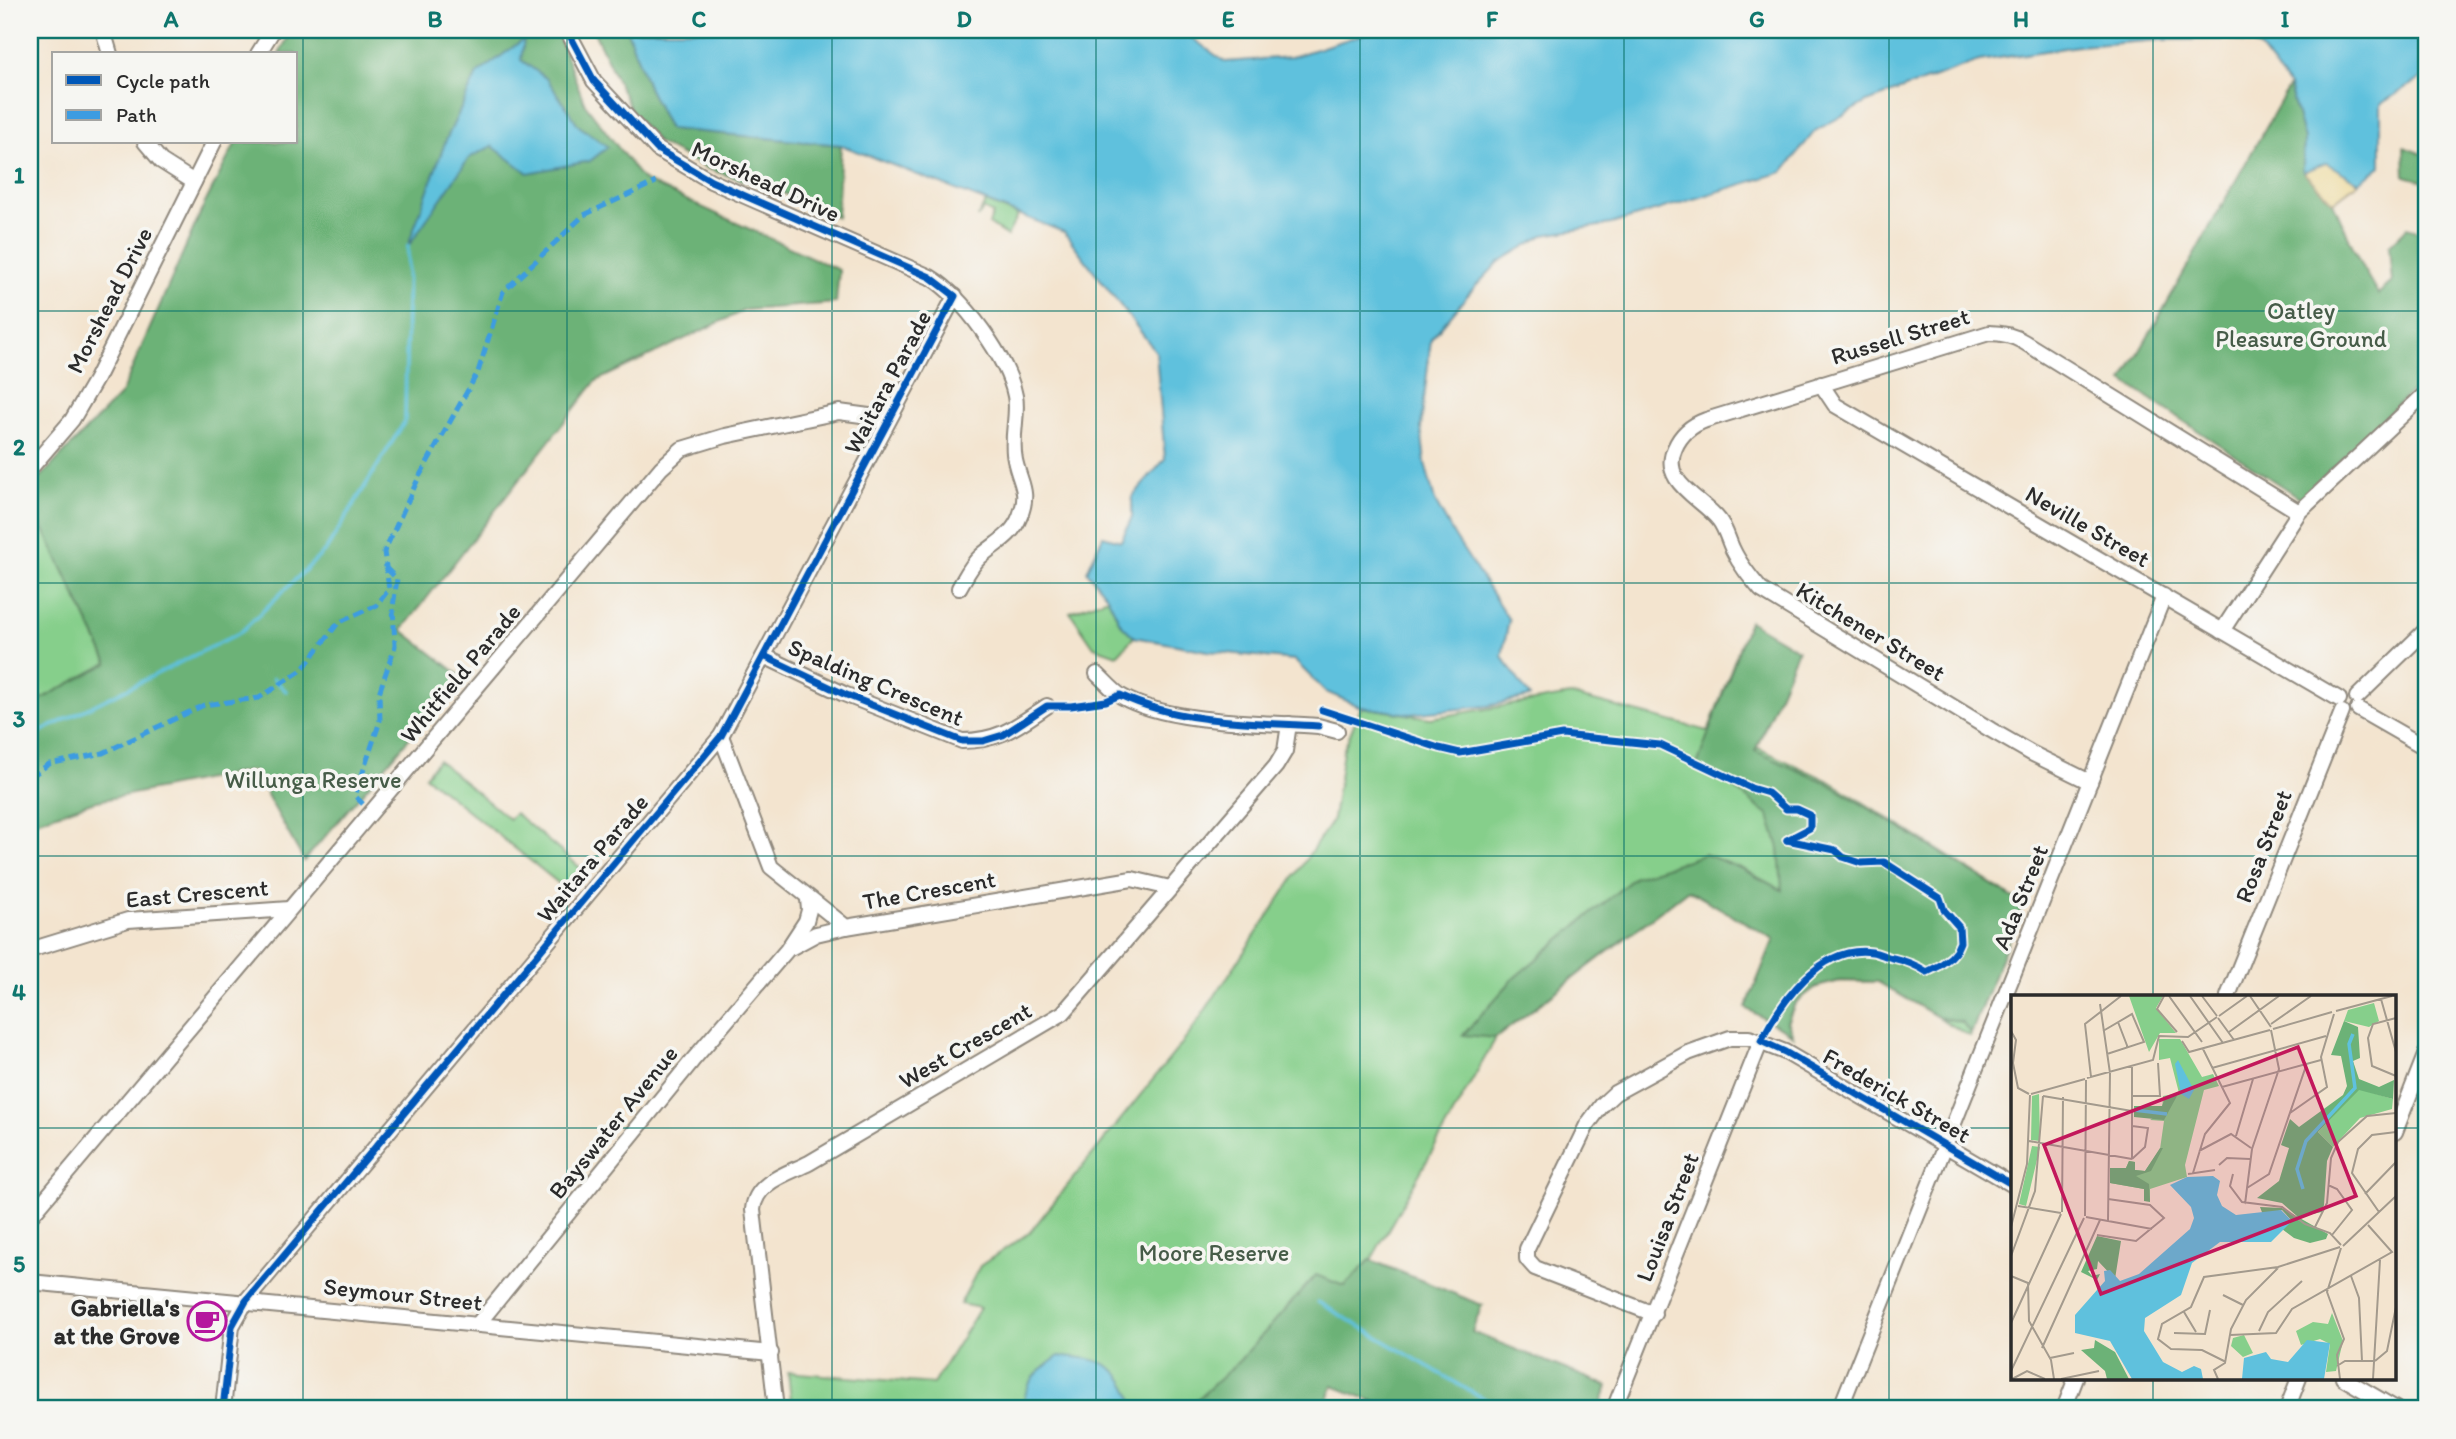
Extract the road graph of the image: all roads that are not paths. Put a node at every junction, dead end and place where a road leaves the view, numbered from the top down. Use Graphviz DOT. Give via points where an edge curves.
graph roads {
  1 [pos="103,30"];
  2 [pos="273,30"];
  3 [pos="567,30"];
  4 [pos="109,52"];
  5 [pos="259,52"];
  6 [pos="147,144"];
  7 [pos="213,144"];
  8 [pos="194,182"];
  9 [pos="955,296"];
  10 [pos="1821,384"];
  11 [pos="2426,393"];
  12 [pos="886,422"];
  13 [pos="30,469"];
  14 [pos="1673,472"];
  15 [pos="2299,512"];
  16 [pos="959,588"];
  17 [pos="2164,596"];
  18 [pos="2426,630"];
  19 [pos="2222,631"];
  20 [pos="764,656"];
  21 [pos="1097,674"];
  22 [pos="2357,703"];
  23 [pos="1048,706"];
  24 [pos="2341,706"];
  25 [pos="1289,724"];
  26 [pos="1337,731"];
  27 [pos="721,736"];
  28 [pos="2426,748"];
  29 [pos="2090,782"];
  30 [pos="1170,888"];
  31 [pos="808,899"];
  32 [pos="289,909"];
  33 [pos="846,928"];
  34 [pos="30,950"];
  35 [pos="787,950"];
  36 [pos="2228,995"];
  37 [pos="1761,1041"];
  38 [pos="2426,1053"];
  39 [pos="2396,1129"];
  40 [pos="1945,1145"];
  41 [pos="2011,1184"];
  42 [pos="30,1217"];
  43 [pos="30,1282"];
  44 [pos="246,1301"];
  45 [pos="1654,1314"];
  46 [pos="478,1324"];
  47 [pos="771,1353"];
  48 [pos="2075,1380"];
  49 [pos="2298,1380"];
  50 [pos="2346,1380"];
  51 [pos="223,1409"];
  52 [pos="776,1409"];
  53 [pos="1614,1409"];
  54 [pos="1840,1409"];
  55 [pos="2064,1409"];
  56 [pos="2287,1409"];
  57 [pos="2396,1409"];
  1 -- 4 [label="street"];
  2 -- 5 [label="street"];
  3 -- 9 [label="street, Morshead Drive" via="594,80 657,149 711,181 930,276"];
  6 -- 8 [label="street" via="161,161"];
  7 -- 8 [label="street, Morshead Drive"];
  8 -- 13 [label="street, Morshead Drive" via="96,379 72,419"];
  9 -- 12 [label="street, Waitara Parade"];
  9 -- 16 [label="street, Morshead Drive" via="1006,368 1016,399 1015,460 1026,493 1020,518 1008,537 978,558"];
  10 -- 14 [label="street, Russell Street" via="1697,424 1676,445"];
  10 -- 15 [label="street, Russell Street" via="1989,333 2006,334"];
  10 -- 17 [label="street, Neville Street" via="1835,405"];
  11 -- 15 [label="street"];
  12 -- 20 [label="street, Waitara Parade"];
  12 -- 32 [label="street, Whitfield Parade" via="839,412 682,449 661,468"];
  14 -- 29 [label="street, Kitchener Street" via="1683,488 1721,522 1741,566 1773,599 2001,736"];
  15 -- 19 [label="street"];
  17 -- 19 [label="street, Neville Street"];
  17 -- 29 [label="street, Ada Street"];
  18 -- 22 [label="street"];
  19 -- 24 [label="street, Neville Street"];
  20 -- 23 [label="street, Spalding Crescent" via="962,741 1003,735"];
  20 -- 27 [label="street, Waitara Parade"];
  21 -- 25 [label="street" via="1120,695 1157,709 1193,718"];
  22 -- 24 [label="street" via="2351,714"];
  22 -- 28 [label="street"];
  24 -- 36 [label="street, Rosa Street"];
  25 -- 26 [label="street"];
  25 -- 30 [label="street, West Crescent" via="1285,751 1276,766"];
  27 -- 31 [label="street, The Crescent" via="768,860 775,872"];
  27 -- 44 [label="street, Waitara Parade"];
  29 -- 40 [label="street, Ada Street"];
  30 -- 33 [label="street, The Crescent" via="1132,879"];
  30 -- 47 [label="street, West Crescent" via="1063,1013 758,1192 753,1210"];
  31 -- 33 [label="street, The Crescent"];
  31 -- 35 [label="street, Bayswater Avenue" via="806,921"];
  32 -- 34 [label="street, East Crescent" via="128,919"];
  32 -- 42 [label="street, Whitfield Parade"];
  33 -- 35 [label="street, Bayswater Avenue" via="816,934"];
  35 -- 46 [label="street, Bayswater Avenue"];
  37 -- 40 [label="street, Frederick Street"];
  37 -- 45 [label="street, Louisa Street"];
  37 -- 45 [label="street" via="1735,1037 1688,1053 1608,1099 1582,1134 1528,1243 1526,1256 1535,1268"];
  38 -- 39 [label="street"];
  40 -- 41 [label="street, Frederick Street"];
  40 -- 54 [label="street, Ada Street"];
  43 -- 44 [label="street, Seymour Street"];
  44 -- 46 [label="street, Seymour Street"];
  44 -- 51 [label="street, Waitara Parade" via="232,1326"];
  45 -- 53 [label="street, Louisa Street"];
  46 -- 47 [label="street, Seymour Street"];
  47 -- 52 [label="street, West Crescent"];
  48 -- 55 [label="street"];
  49 -- 56 [label="street"];
  50 -- 57 [label="street"];
}
